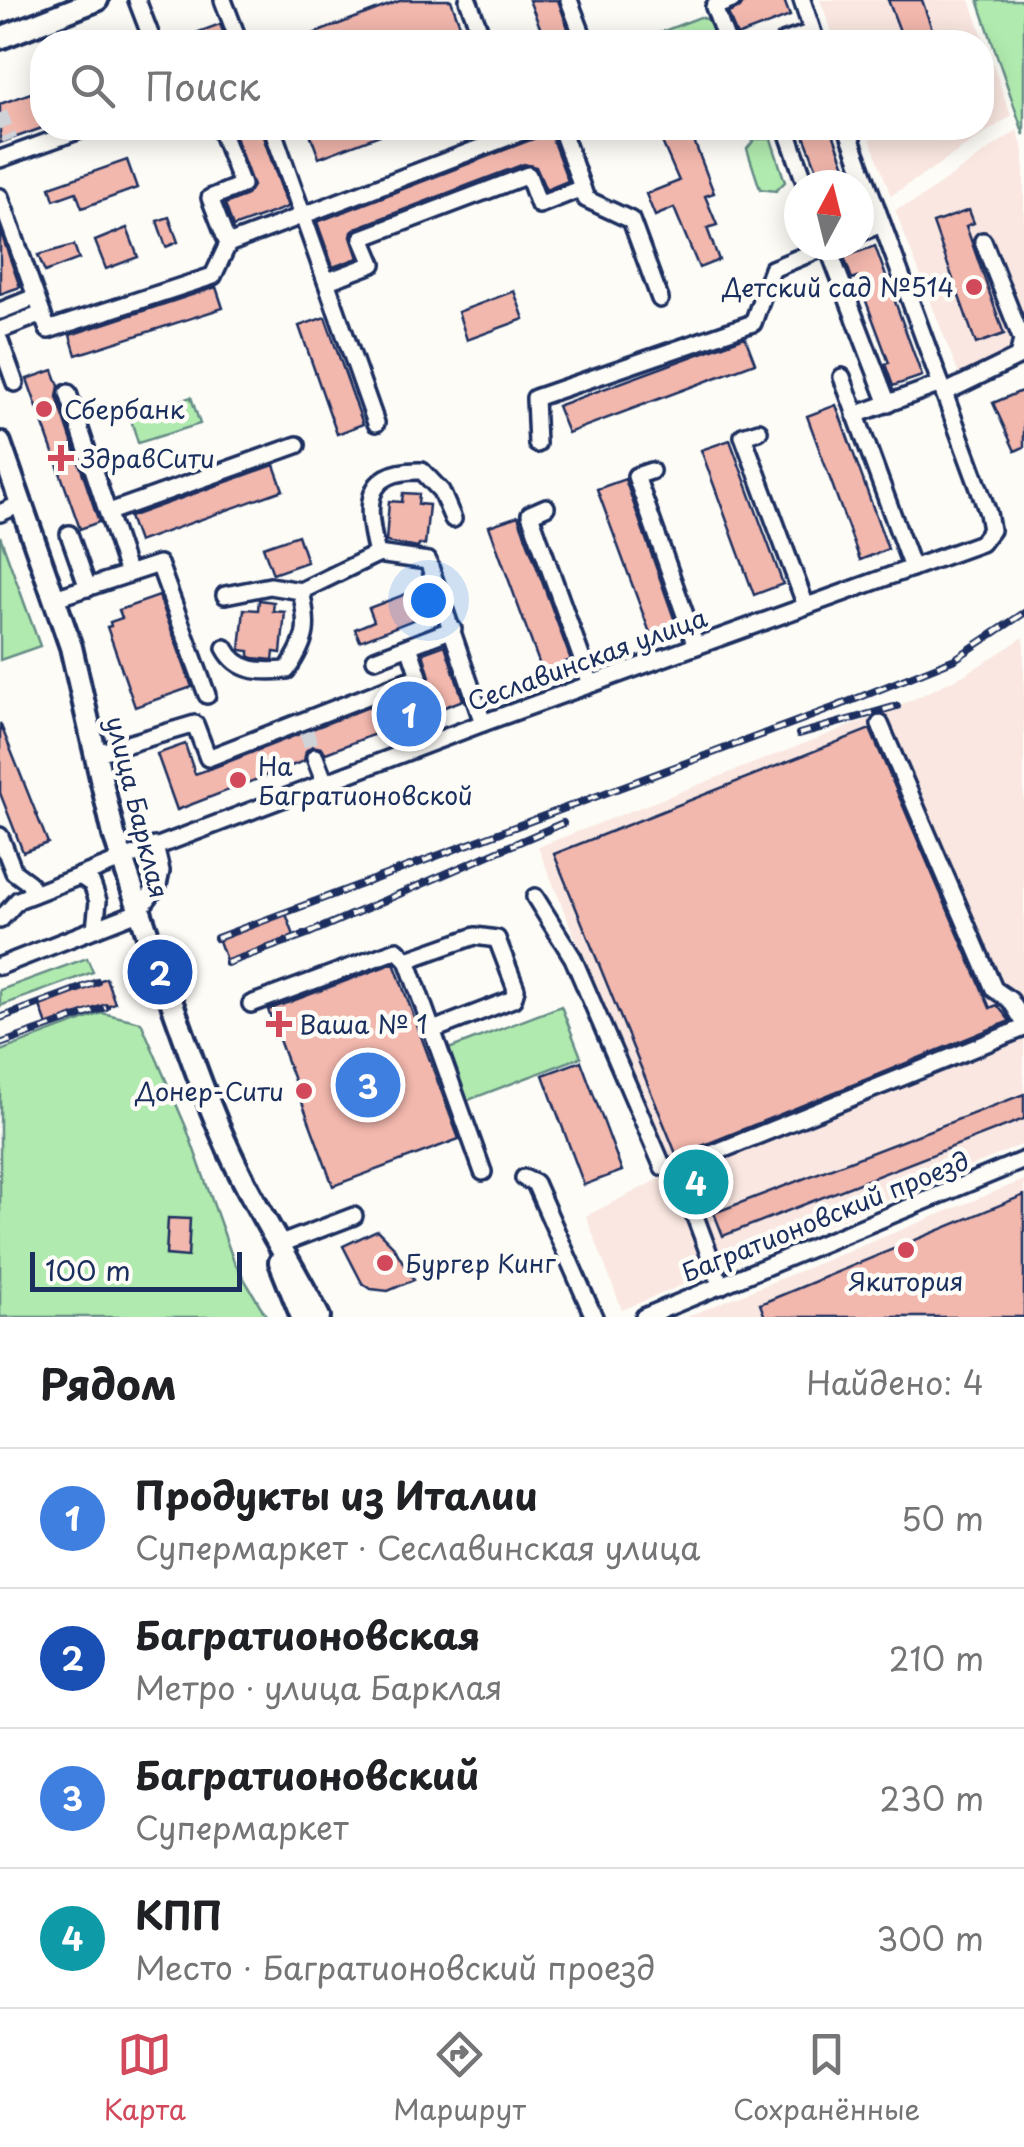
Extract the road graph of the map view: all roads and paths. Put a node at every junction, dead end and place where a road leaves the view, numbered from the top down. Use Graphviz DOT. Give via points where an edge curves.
graph roads {
  1 [pos="98,0"];
  2 [pos="137,0"];
  3 [pos="223,0"];
  4 [pos="468,0"];
  5 [pos="569,0"];
  6 [pos="732,0"];
  7 [pos="802,0"];
  8 [pos="148,30"];
  9 [pos="234,30"];
  10 [pos="479,30"];
  11 [pos="580,30"];
  12 [pos="723,30"];
  13 [pos="812,30"];
  14 [pos="0,38"];
  15 [pos="45,140"];
  16 [pos="225,140"];
  17 [pos="277,140"];
  18 [pos="500,140"];
  19 [pos="565,140"];
  20 [pos="790,140"];
  21 [pos="851,140"];
  22 [pos="8,151"];
  23 [pos="801,170"];
  24 [pos="582,188"];
  25 [pos="0,197"];
  26 [pos="305,214"];
  27 [pos="882,224"];
  28 [pos="874,227"];
  29 [pos="983,241"];
  30 [pos="228,244"];
  31 [pos="793,260"];
  32 [pos="834,260"];
  33 [pos="328,282"];
  34 [pos="35,297"];
  35 [pos="660,298"];
  36 [pos="0,310"];
  37 [pos="42,314"];
  38 [pos="0,330"];
  39 [pos="0,341"];
  40 [pos="842,377"];
  41 [pos="15,384"];
  42 [pos="943,388"];
  43 [pos="68,393"];
  44 [pos="888,404"];
  45 [pos="855,414"];
  46 [pos="376,424"];
  47 [pos="759,431"];
  48 [pos="0,443"];
  49 [pos="538,444"];
  50 [pos="297,445"];
  51 [pos="651,471"];
  52 [pos="22,504"];
  53 [pos="546,507"];
  54 [pos="0,512"];
  55 [pos="109,512"];
  56 [pos="453,519"];
  57 [pos="69,534"];
  58 [pos="378,554"];
  59 [pos="912,568"];
  60 [pos="128,574"];
  61 [pos="88,588"];
  62 [pos="301,590"];
  63 [pos="225,595"];
  64 [pos="55,598"];
  65 [pos="806,606"];
  66 [pos="453,629"];
  67 [pos="410,646"];
  68 [pos="696,646"];
  69 [pos="225,648"];
  70 [pos="375,659"];
  71 [pos="591,684"];
  72 [pos="206,695"];
  73 [pos="484,724"];
  74 [pos="880,724"];
  75 [pos="97,753"];
  76 [pos="315,757"];
  77 [pos="325,783"];
  78 [pos="0,836"];
  79 [pos="155,846"];
  80 [pos="121,860"];
  81 [pos="80,876"];
  82 [pos="33,894"];
  83 [pos="535,898"];
  84 [pos="3,912"];
  85 [pos="138,912"];
  86 [pos="95,929"];
  87 [pos="407,960"];
  88 [pos="0,966"];
  89 [pos="251,1004"];
  90 [pos="1024,1025"];
  91 [pos="433,1030"];
  92 [pos="1024,1160"];
  93 [pos="677,1168"];
  94 [pos="484,1172"];
  95 [pos="524,1178"];
  96 [pos="354,1216"];
  97 [pos="274,1238"];
  98 [pos="721,1286"];
  99 [pos="302,1317"];
  100 [pos="319,1317"];
  101 [pos="594,1317"];
  102 [pos="644,1317"];
  1 -- 14 [label="main road"];
  2 -- 8 [label="street"];
  3 -- 9 [label="street"];
  4 -- 10 [label="street"];
  5 -- 11 [label="street"];
  6 -- 12 [label="street" via="714,7"];
  7 -- 13 [label="street"];
  15 -- 22 [label="street"];
  16 -- 30 [label="street" via="242,185 210,198"];
  17 -- 26 [label="street"];
  18 -- 26 [label="street"];
  19 -- 24 [label="street"];
  20 -- 23 [label="street"];
  21 -- 27 [label="street"];
  24 -- 33 [label="street" via="539,206 528,175 362,238 372,264"];
  24 -- 35 [label="street" via="586,199 631,220"];
  25 -- 34 [label="street"];
  26 -- 30 [label="street"];
  26 -- 33 [label="street"];
  27 -- 28 [label="street"];
  27 -- 42 [label="street"];
  29 -- 42 [label="street" via="1022,340 1018,357"];
  30 -- 37 [label="street" via="213,276 48,330"];
  31 -- 49 [label="street" via="772,269 753,323 535,398"];
  32 -- 44 [label="street"];
  33 -- 46 [label="street"];
  34 -- 36 [label="street"];
  34 -- 37 [label="street"];
  37 -- 38 [label="street"];
  39 -- 41 [label="street"];
  40 -- 45 [label="street"];
  42 -- 44 [label="street"];
  42 -- 59 [label="street, Сеславинская улица" via="990,530 981,543"];
  43 -- 55 [label="street"];
  44 -- 45 [label="street"];
  45 -- 59 [label="street"];
  47 -- 65 [label="street" via="743,436"];
  48 -- 52 [label="main road, улица Барклая"];
  50 -- 55 [label="street"];
  51 -- 68 [label="street" via="636,476"];
  52 -- 54 [label="street"];
  52 -- 64 [label="main road, улица Барклая"];
  53 -- 71 [label="street" via="530,514"];
  55 -- 60 [label="street"];
  56 -- 58 [label="street" via="441,491 422,471 384,478 370,496 368,516"];
  57 -- 61 [label="street"];
  58 -- 62 [label="street"];
  58 -- 66 [label="street" via="428,561"];
  59 -- 65 [label="street, Сеславинская улица"];
  60 -- 61 [label="street"];
  60 -- 72 [label="street" via="160,564"];
  61 -- 64 [label="street"];
  62 -- 63 [label="street" via="270,586"];
  62 -- 69 [label="street" via="304,646 287,670 256,672 232,660"];
  64 -- 75 [label="main road, улица Барклая"];
  65 -- 68 [label="street, Сеславинская улица"];
  66 -- 67 [label="street"];
  66 -- 73 [label="street"];
  67 -- 70 [label="street"];
  67 -- 75 [label="street" via="419,676 304,726 208,758 195,724"];
  68 -- 71 [label="street, Сеславинская улица"];
  71 -- 73 [label="street, Сеславинская улица"];
  73 -- 77 [label="street, Сеславинская улица"];
  74 -- 90 [label="street" via="994,989 1010,1000"];
  75 -- 80 [label="main road, улица Барклая"];
  76 -- 77 [label="street"];
  77 -- 79 [label="street, Сеславинская улица"];
  78 -- 82 [label="street" via="14,872"];
  79 -- 80 [label="street, Сеславинская улица"];
  79 -- 85 [label="street" via="158,885"];
  80 -- 81 [label="street, Сеславинская улица"];
  80 -- 85 [label="main road, улица Барклая"];
  81 -- 82 [label="street, Сеславинская улица"];
  81 -- 86 [label="street" via="92,884 98,902"];
  82 -- 84 [label="street, Сеславинская улица"];
  83 -- 93 [label="street" via="573,958 663,1167"];
  85 -- 86 [label="street"];
  85 -- 97 [label="main road, улица Барклая, bridge" via="209,1103"];
  86 -- 88 [label="street"];
  87 -- 89 [label="street" via="397,950"];
  87 -- 91 [label="street"];
  87 -- 91 [label="street" via="475,936 497,939 516,989 513,999"];
  90 -- 93 [label="street"];
  91 -- 94 [label="street"];
  92 -- 98 [label="street, Багратионовский проезд"];
  93 -- 98 [label="street"];
  95 -- 101 [label="street" via="535,1182 549,1209"];
  96 -- 97 [label="street"];
  97 -- 99 [label="main road, улица Барклая"];
  97 -- 100 [label="main road, улица Барклая"];
  98 -- 102 [label="street, Багратионовский проезд"];
}
